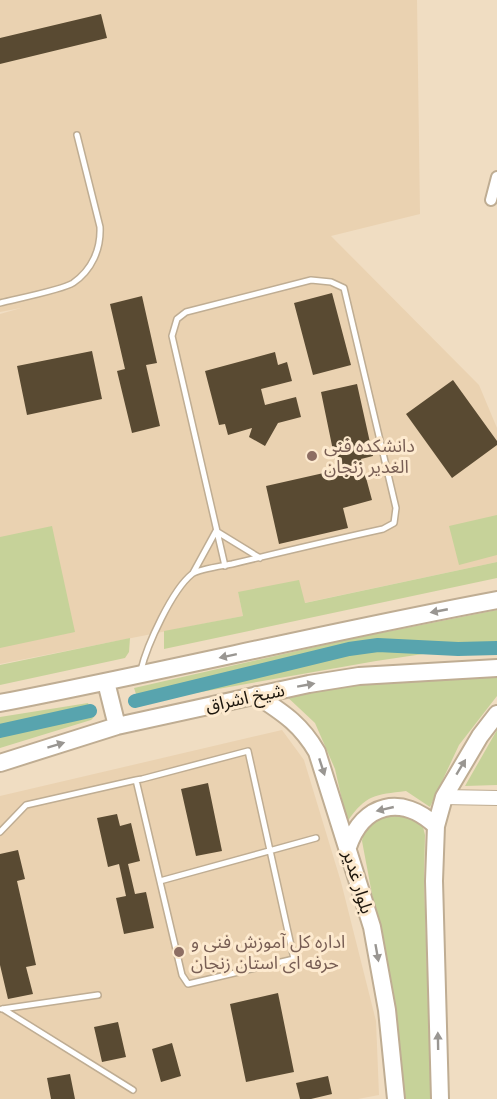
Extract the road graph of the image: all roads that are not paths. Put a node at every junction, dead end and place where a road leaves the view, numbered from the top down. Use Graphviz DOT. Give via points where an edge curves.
graph roads {
  1 [pos="76,135"];
  2 [pos="497,177"];
  3 [pos="491,200"];
  4 [pos="0,303"];
  5 [pos="216,531"];
  6 [pos="260,558"];
  7 [pos="225,566"];
  8 [pos="193,573"];
  9 [pos="497,600"];
  10 [pos="497,668"];
  11 [pos="139,675"];
  12 [pos="106,682"];
  13 [pos="256,694"];
  14 [pos="0,703"];
  15 [pos="497,714"];
  16 [pos="117,726"];
  17 [pos="0,763"];
  18 [pos="136,780"];
  19 [pos="444,796"];
  20 [pos="497,798"];
  21 [pos="436,826"];
  22 [pos="0,832"];
  23 [pos="316,838"];
  24 [pos="348,847"];
  25 [pos="270,851"];
  26 [pos="160,881"];
  27 [pos="98,994"];
  28 [pos="1,1009"];
  29 [pos="133,1090"];
  30 [pos="396,1099"];
  31 [pos="440,1099"];
  1 -- 4 [label="lane" via="100,226 101,241 95,259 72,285"];
  2 -- 3 [label="street"];
  5 -- 6 [label="lane"];
  5 -- 6 [label="lane" via="172,336 177,319 186,312 311,280 344,288 396,508 394,523"];
  5 -- 7 [label="lane"];
  5 -- 8 [label="lane"];
  6 -- 7 [label="lane"];
  7 -- 8 [label="lane"];
  8 -- 11 [label="lane" via="172,599 146,649"];
  9 -- 11 [label="main road, one-way"];
  13 -- 10 [label="main road, شیخ اشراق, one-way" via="359,676"];
  11 -- 12 [label="main road"];
  12 -- 14 [label="main road"];
  12 -- 16 [label="main road"];
  13 -- 16 [label="main road, شیخ اشراق"];
  13 -- 24 [label="main road, بلوار غدیر, one-way" via="306,733 317,752"];
  19 -- 15 [label="main road, one-way"];
  17 -- 16 [label="main road, شیخ اشراق, one-way"];
  18 -- 22 [label="lane" via="26,805"];
  18 -- 25 [label="lane" via="248,751"];
  18 -- 26 [label="lane"];
  19 -- 20 [label="street"];
  19 -- 21 [label="main road"];
  21 -- 24 [label="main road, one-way" via="409,808 385,808 364,819 353,832"];
  31 -- 21 [label="main road, one-way"];
  23 -- 25 [label="lane"];
  24 -- 30 [label="main road, بلوار غدیر, one-way" via="372,927 387,1010"];
  25 -- 26 [label="lane"];
  25 -- 26 [label="lane" via="294,959 188,984 182,975"];
  27 -- 28 [label="lane"];
  28 -- 29 [label="lane"];
}
